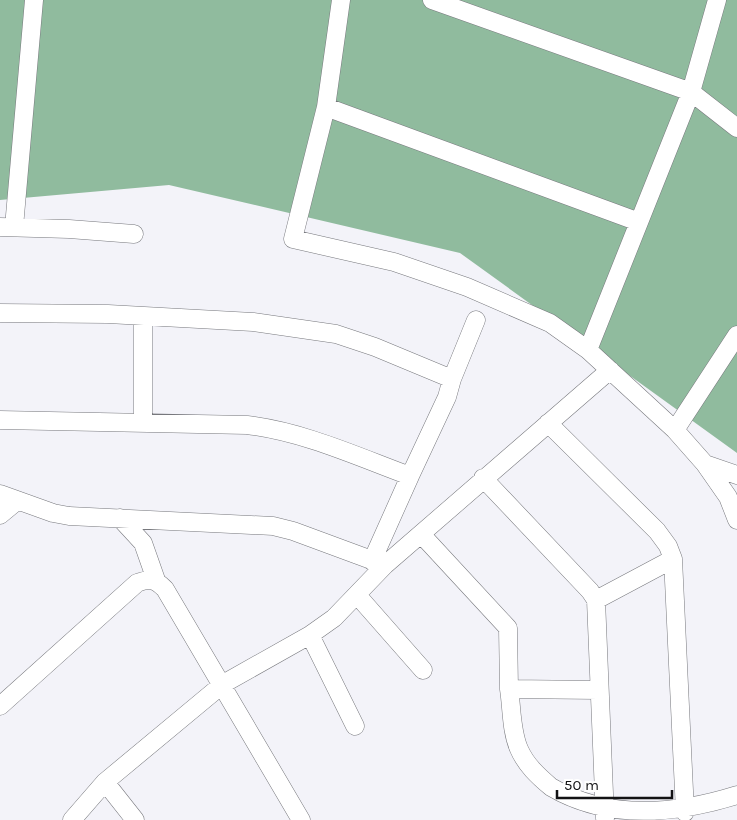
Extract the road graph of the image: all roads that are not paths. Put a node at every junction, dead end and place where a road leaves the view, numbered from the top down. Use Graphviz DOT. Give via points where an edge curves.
graph roads {
  1 [pos="34,0"];
  2 [pos="341,0"];
  3 [pos="432,0"];
  4 [pos="718,0"];
  5 [pos="691,92"];
  6 [pos="326,107"];
  7 [pos="737,128"];
  8 [pos="639,222"];
  9 [pos="7,227"];
  10 [pos="134,234"];
  11 [pos="0,313"];
  12 [pos="143,316"];
  13 [pos="476,320"];
  14 [pos="737,335"];
  15 [pos="588,350"];
  16 [pos="610,370"];
  17 [pos="452,379"];
  18 [pos="0,420"];
  19 [pos="143,423"];
  20 [pos="548,423"];
  21 [pos="675,430"];
  22 [pos="705,464"];
  23 [pos="737,475"];
  24 [pos="410,476"];
  25 [pos="483,478"];
  26 [pos="0,494"];
  27 [pos="17,501"];
  28 [pos="0,515"];
  29 [pos="120,518"];
  30 [pos="737,520"];
  31 [pos="421,534"];
  32 [pos="673,559"];
  33 [pos="378,563"];
  34 [pos="156,580"];
  35 [pos="358,595"];
  36 [pos="596,600"];
  37 [pos="310,635"];
  38 [pos="423,670"];
  39 [pos="223,684"];
  40 [pos="509,689"];
  41 [pos="598,690"];
  42 [pos="0,706"];
  43 [pos="355,726"];
  44 [pos="104,782"];
  45 [pos="737,795"];
  46 [pos="685,812"];
  47 [pos="605,818"];
  48 [pos="72,820"];
  49 [pos="135,820"];
  50 [pos="301,820"];
  1 -- 9 [label="street"];
  2 -- 6 [label="street"];
  3 -- 5 [label="street"];
  4 -- 5 [label="street"];
  5 -- 7 [label="street"];
  5 -- 8 [label="street"];
  6 -- 8 [label="street"];
  6 -- 15 [label="street" via="293,239 394,262 467,287 550,323"];
  8 -- 15 [label="street"];
  9 -- 10 [label="street"];
  11 -- 12 [label="street"];
  12 -- 17 [label="street" via="253,322 336,334"];
  12 -- 19 [label="street"];
  13 -- 17 [label="street"];
  14 -- 21 [label="street"];
  15 -- 16 [label="street"];
  16 -- 20 [label="street"];
  16 -- 21 [label="street"];
  17 -- 24 [label="street" via="447,397"];
  18 -- 19 [label="street"];
  19 -- 24 [label="street" via="247,424 277,429"];
  20 -- 25 [label="street"];
  20 -- 32 [label="street" via="657,531"];
  21 -- 22 [label="street"];
  22 -- 23 [label="street"];
  22 -- 30 [label="street" via="728,497"];
  24 -- 33 [label="street"];
  25 -- 31 [label="street"];
  25 -- 36 [label="street"];
  26 -- 27 [label="street"];
  27 -- 28 [label="street"];
  27 -- 29 [label="street" via="54,513"];
  29 -- 33 [label="street" via="274,526"];
  29 -- 34 [label="street" via="143,543"];
  31 -- 33 [label="street"];
  31 -- 40 [label="street" via="508,628"];
  32 -- 36 [label="street"];
  32 -- 46 [label="street"];
  33 -- 35 [label="street"];
  34 -- 39 [label="street" via="165,589"];
  34 -- 42 [label="street" via="137,583"];
  35 -- 37 [label="street"];
  35 -- 38 [label="street"];
  36 -- 41 [label="street"];
  37 -- 39 [label="street"];
  37 -- 43 [label="street"];
  39 -- 44 [label="street"];
  39 -- 50 [label="street"];
  40 -- 41 [label="street"];
  40 -- 47 [label="street" via="516,740 525,760 557,793 576,806"];
  41 -- 47 [label="street"];
  44 -- 48 [label="street"];
  44 -- 49 [label="street"];
  45 -- 46 [label="street"];
  46 -- 47 [label="street" via="652,817"];
}
